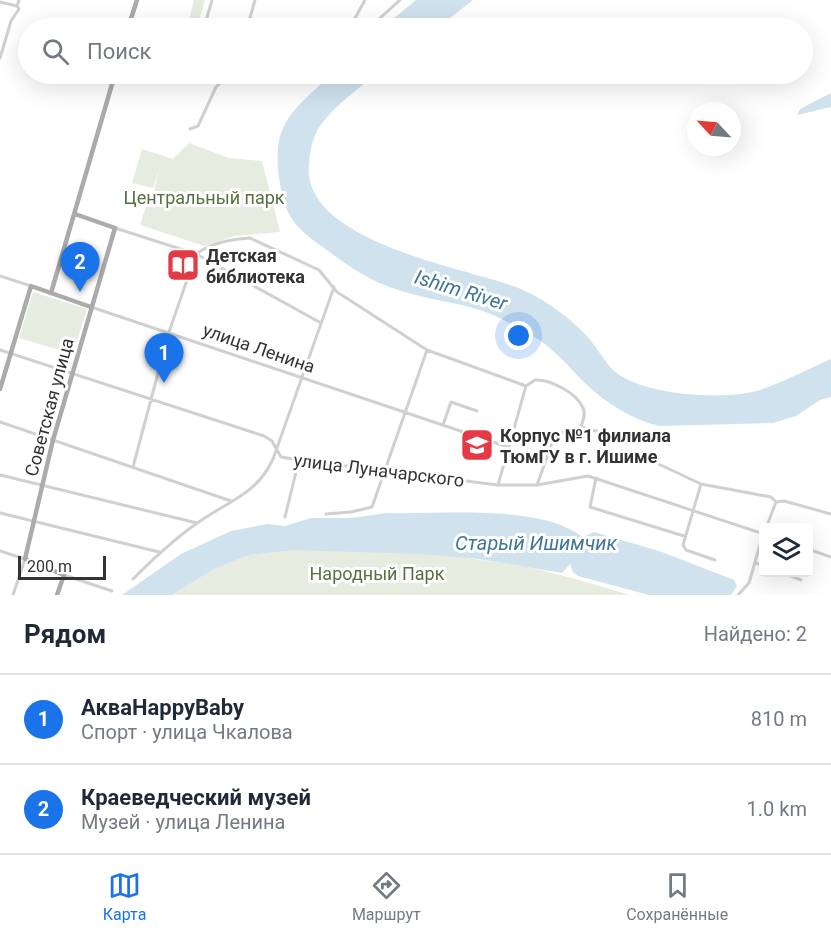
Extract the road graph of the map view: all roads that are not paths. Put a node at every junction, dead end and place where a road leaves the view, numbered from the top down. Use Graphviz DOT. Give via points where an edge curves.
graph roads {
  1 [pos="19,0"];
  2 [pos="137,0"];
  3 [pos="212,0"];
  4 [pos="255,0"];
  5 [pos="365,0"];
  6 [pos="400,0"];
  7 [pos="0,2"];
  8 [pos="17,6"];
  9 [pos="132,18"];
  10 [pos="207,18"];
  11 [pos="250,18"];
  12 [pos="355,18"];
  13 [pos="380,18"];
  14 [pos="0,58"];
  15 [pos="112,84"];
  16 [pos="219,84"];
  17 [pos="190,129"];
  18 [pos="75,214"];
  19 [pos="115,228"];
  20 [pos="196,254"];
  21 [pos="0,276"];
  22 [pos="31,286"];
  23 [pos="334,287"];
  24 [pos="51,293"];
  25 [pos="91,307"];
  26 [pos="321,323"];
  27 [pos="169,332"];
  28 [pos="0,350"];
  29 [pos="428,350"];
  30 [pos="10,354"];
  31 [pos="71,373"];
  32 [pos="300,376"];
  33 [pos="526,386"];
  34 [pos="0,389"];
  35 [pos="152,400"];
  36 [pos="477,411"];
  37 [pos="404,412"];
  38 [pos="0,422"];
  39 [pos="443,425"];
  40 [pos="581,427"];
  41 [pos="600,432"];
  42 [pos="53,440"];
  43 [pos="508,447"];
  44 [pos="276,448"];
  45 [pos="622,451"];
  46 [pos="299,460"];
  47 [pos="133,466"];
  48 [pos="385,470"];
  49 [pos="0,475"];
  50 [pos="596,478"];
  51 [pos="701,484"];
  52 [pos="41,485"];
  53 [pos="498,485"];
  54 [pos="537,485"];
  55 [pos="231,501"];
  56 [pos="776,502"];
  57 [pos="693,509"];
  58 [pos="0,513"];
  59 [pos="326,514"];
  60 [pos="831,514"];
  61 [pos="285,517"];
  62 [pos="32,522"];
  63 [pos="197,523"];
  64 [pos="768,523"];
  65 [pos="759,533"];
  66 [pos="683,538"];
  67 [pos="0,550"];
  68 [pos="759,551"];
  69 [pos="813,551"];
  70 [pos="160,552"];
  71 [pos="831,557"];
  72 [pos="25,559"];
  73 [pos="715,560"];
  74 [pos="756,563"];
  75 [pos="759,564"];
  76 [pos="64,575"];
  77 [pos="792,577"];
  78 [pos="133,579"];
  79 [pos="801,580"];
  80 [pos="112,591"];
  81 [pos="13,595"];
  82 [pos="57,595"];
  83 [pos="738,595"];
  1 -- 8 [label="street"];
  2 -- 9 [label="main road"];
  3 -- 10 [label="street"];
  4 -- 11 [label="street"];
  5 -- 12 [label="street"];
  6 -- 13 [label="street"];
  7 -- 8 [label="street"];
  8 -- 14 [label="street"];
  15 -- 18 [label="main road"];
  16 -- 17 [label="street" via="198,126"];
  18 -- 19 [label="main road"];
  18 -- 24 [label="main road"];
  19 -- 20 [label="street"];
  19 -- 25 [label="main road, Советская улица"];
  20 -- 23 [label="street" via="205,248 250,238 319,270"];
  20 -- 26 [label="street"];
  20 -- 27 [label="street"];
  21 -- 22 [label="street, улица Ленина"];
  22 -- 24 [label="main road, улица Ленина"];
  22 -- 30 [label="main road"];
  23 -- 26 [label="street"];
  23 -- 29 [label="street"];
  24 -- 25 [label="main road, улица Ленина"];
  25 -- 27 [label="street, улица Ленина"];
  25 -- 31 [label="main road, Советская улица"];
  26 -- 32 [label="street"];
  27 -- 32 [label="street, улица Ленина"];
  27 -- 35 [label="street"];
  28 -- 30 [label="street, улица Луначарского"];
  29 -- 33 [label="street"];
  29 -- 37 [label="street"];
  30 -- 31 [label="street, улица Луначарского"];
  30 -- 34 [label="main road"];
  31 -- 35 [label="street, улица Луначарского"];
  31 -- 42 [label="main road, Советская улица"];
  32 -- 37 [label="street, улица Ленина"];
  32 -- 44 [label="street"];
  33 -- 40 [label="street" via="530,381 541,380 572,396 583,407"];
  33 -- 43 [label="street"];
  35 -- 44 [label="street, улица Луначарского" via="264,436"];
  35 -- 47 [label="street"];
  36 -- 39 [label="street" via="451,402"];
  37 -- 39 [label="street, улица Ленина"];
  37 -- 48 [label="street"];
  38 -- 42 [label="street"];
  39 -- 43 [label="street, улица Ленина"];
  40 -- 41 [label="street"];
  40 -- 54 [label="street" via="555,435"];
  42 -- 47 [label="street"];
  42 -- 52 [label="main road, Советская улица"];
  43 -- 53 [label="street"];
  44 -- 46 [label="street, улица Луначарского" via="281,457"];
  44 -- 55 [label="street" via="263,479"];
  45 -- 51 [label="street"];
  46 -- 48 [label="street, улица Луначарского"];
  46 -- 61 [label="street"];
  47 -- 55 [label="street"];
  48 -- 53 [label="street, улица Луначарского"];
  48 -- 59 [label="street" via="370,508"];
  49 -- 52 [label="street"];
  50 -- 54 [label="street, улица Луначарского"];
  50 -- 57 [label="street, улица Луначарского"];
  50 -- 66 [label="street" via="590,507"];
  51 -- 56 [label="street" via="771,497"];
  51 -- 57 [label="street"];
  52 -- 62 [label="main road, Советская улица"];
  52 -- 63 [label="street"];
  53 -- 54 [label="street, улица Луначарского"];
  55 -- 63 [label="street"];
  56 -- 60 [label="street"];
  56 -- 64 [label="street"];
  57 -- 65 [label="street, улица Луначарского"];
  57 -- 66 [label="street"];
  58 -- 62 [label="street"];
  62 -- 70 [label="street"];
  62 -- 72 [label="main road, Советская улица"];
  63 -- 70 [label="street"];
  66 -- 73 [label="street" via="686,550"];
  67 -- 72 [label="street"];
  68 -- 74 [label="street"];
  69 -- 71 [label="street"];
  70 -- 78 [label="street"];
  72 -- 76 [label="main road"];
  72 -- 81 [label="street, Советская улица"];
  74 -- 75 [label="street"];
  74 -- 83 [label="street" via="749,583"];
  76 -- 80 [label="street"];
  76 -- 82 [label="main road"];
  77 -- 79 [label="street"];
}
